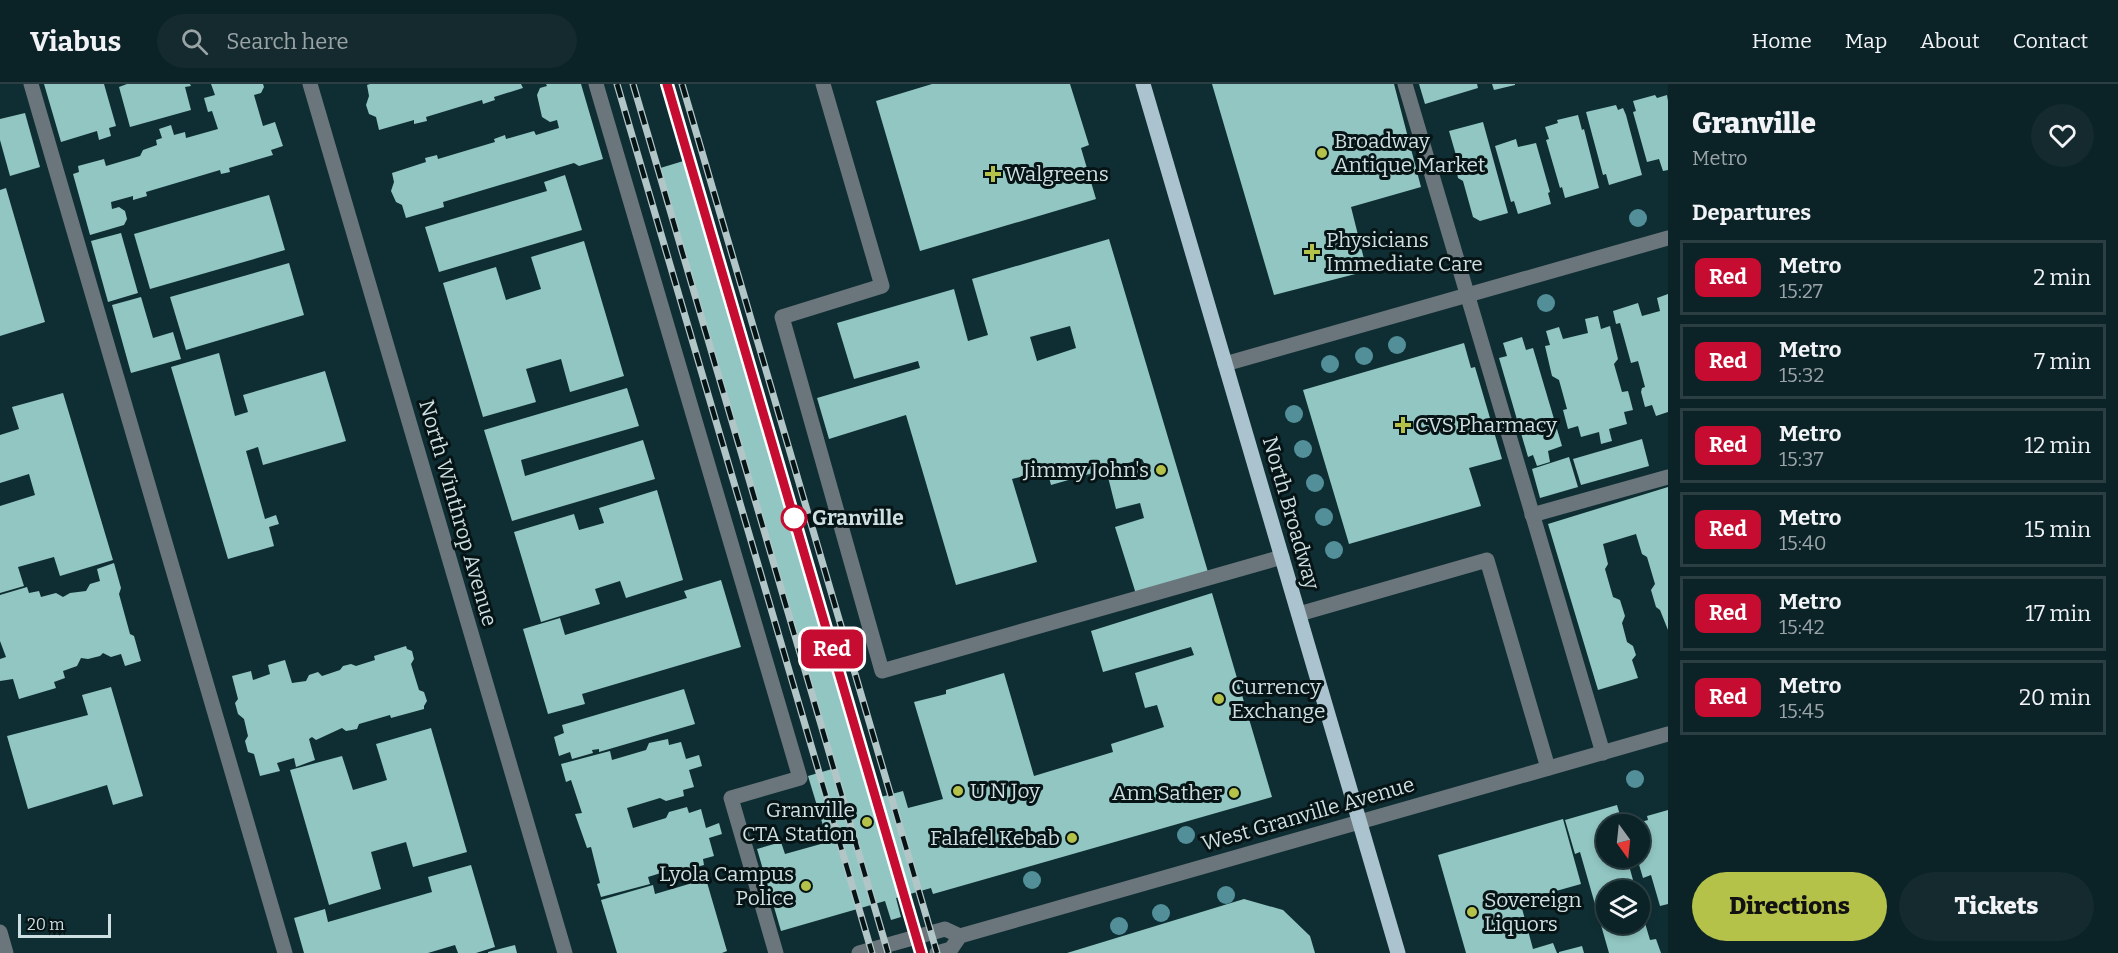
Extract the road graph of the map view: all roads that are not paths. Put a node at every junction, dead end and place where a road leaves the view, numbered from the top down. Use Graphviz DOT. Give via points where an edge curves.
graph roads {
  1 [pos="31,84"];
  2 [pos="310,84"];
  3 [pos="596,84"];
  4 [pos="824,84"];
  5 [pos="1143,84"];
  6 [pos="1405,84"];
  7 [pos="1668,238"];
  8 [pos="1467,295"];
  9 [pos="1225,364"];
  10 [pos="1668,477"];
  11 [pos="1532,515"];
  12 [pos="1282,557"];
  13 [pos="1299,614"];
  14 [pos="1668,734"];
  15 [pos="1603,753"];
  16 [pos="1548,768"];
  17 [pos="1359,822"];
  18 [pos="0,932"];
  19 [pos="960,936"];
  20 [pos="6,953"];
  21 [pos="285,953"];
  22 [pos="565,953"];
  23 [pos="776,953"];
  24 [pos="859,953"];
  25 [pos="937,953"];
  26 [pos="1398,953"];
  1 -- 21 [label="street"];
  2 -- 22 [label="street, North Winthrop Avenue"];
  3 -- 23 [label="street" via="800,778 731,798"];
  4 -- 12 [label="street" via="882,286 782,317 882,671"];
  5 -- 9 [label="main road, North Broadway"];
  6 -- 8 [label="street"];
  7 -- 8 [label="street"];
  8 -- 9 [label="street"];
  8 -- 11 [label="street"];
  9 -- 12 [label="main road, North Broadway"];
  10 -- 11 [label="street"];
  11 -- 15 [label="street"];
  12 -- 13 [label="main road, North Broadway"];
  13 -- 16 [label="street" via="1487,560"];
  13 -- 17 [label="main road, North Broadway"];
  14 -- 15 [label="street, West Granville Avenue"];
  15 -- 16 [label="street, West Granville Avenue"];
  16 -- 17 [label="street, West Granville Avenue"];
  17 -- 19 [label="street, West Granville Avenue"];
  17 -- 26 [label="main road, North Broadway"];
  18 -- 20 [label="street"];
  19 -- 24 [label="street, West Granville Avenue" via="945,929"];
  19 -- 25 [label="street, West Granville Avenue" via="951,949"];
}
